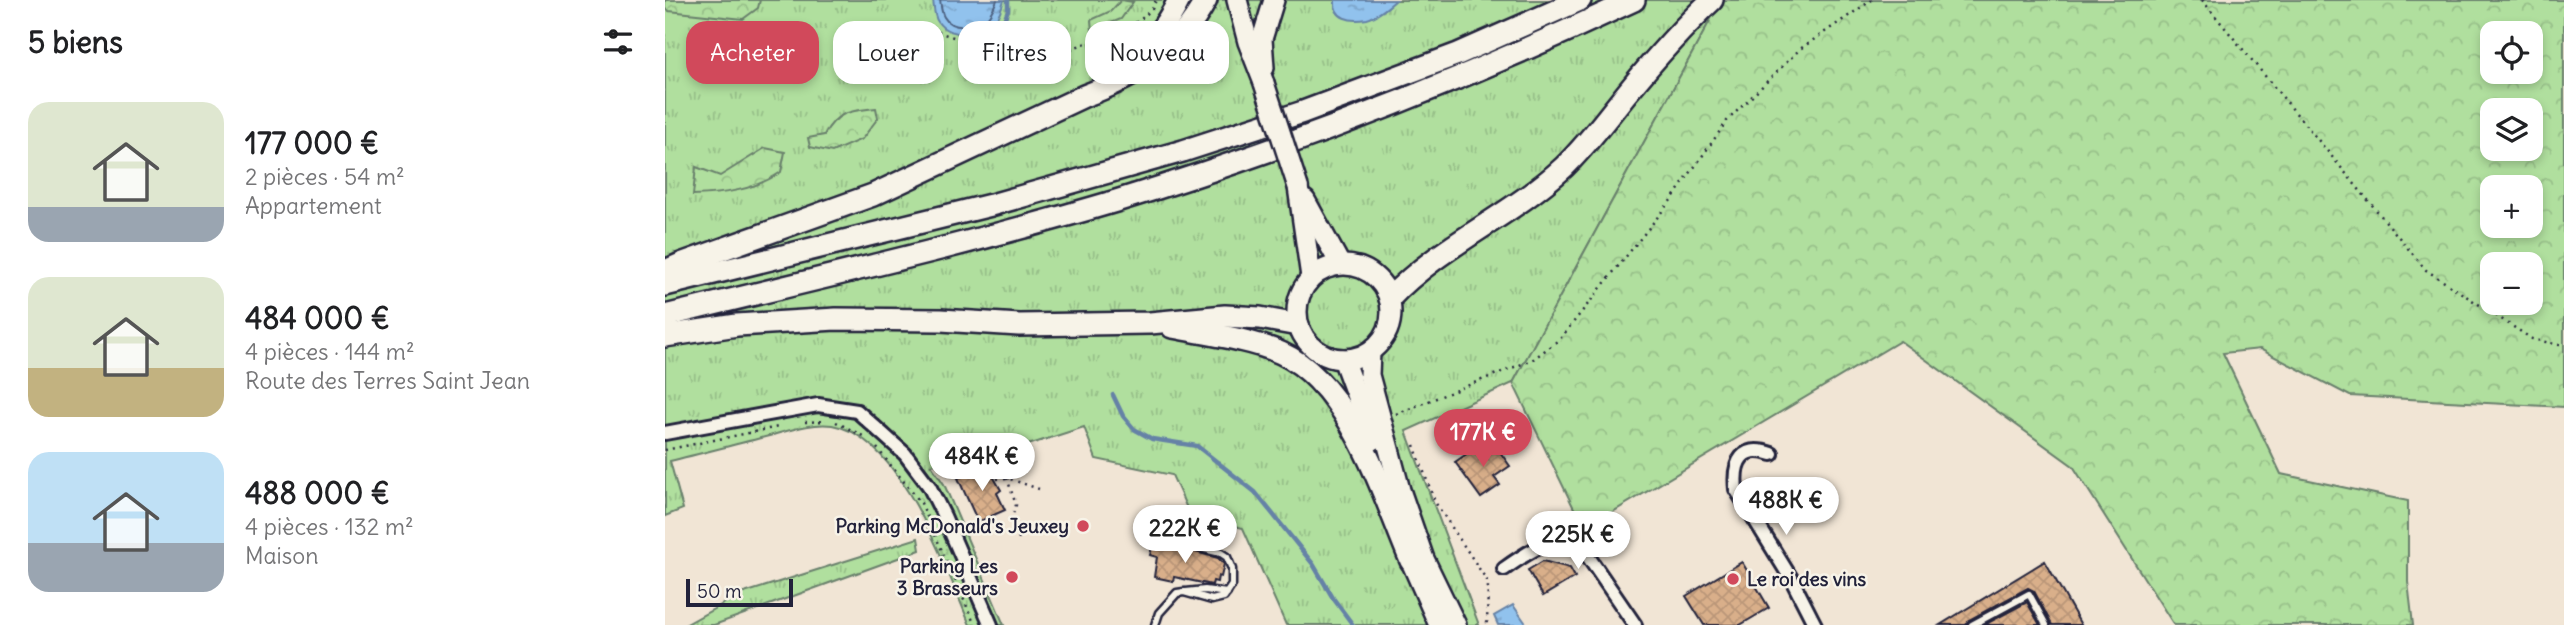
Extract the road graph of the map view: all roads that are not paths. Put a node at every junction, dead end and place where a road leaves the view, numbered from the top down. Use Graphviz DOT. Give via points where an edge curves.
graph roads {
  1 [pos="1179,0"];
  2 [pos="1206,0"];
  3 [pos="1237,0"];
  4 [pos="1247,0"];
  5 [pos="1263,0"];
  6 [pos="1274,0"];
  7 [pos="1580,0"];
  8 [pos="1633,0"];
  9 [pos="1712,0"];
  10 [pos="1265,83"];
  11 [pos="1084,96"];
  12 [pos="1298,187"];
  13 [pos="1340,264"];
  14 [pos="665,271"];
  15 [pos="1311,277"];
  16 [pos="665,285"];
  17 [pos="1390,298"];
  18 [pos="665,316"];
  19 [pos="1150,323"];
  20 [pos="1298,325"];
  21 [pos="665,336"];
  22 [pos="1370,352"];
  23 [pos="1343,359"];
  24 [pos="665,433"];
  25 [pos="1772,454"];
  26 [pos="1183,535"];
  27 [pos="1411,561"];
  28 [pos="1504,569"];
  29 [pos="991,625"];
  30 [pos="1155,625"];
  31 [pos="1439,625"];
  32 [pos="1456,625"];
  33 [pos="1635,625"];
  34 [pos="1815,625"];
  35 [pos="1972,625"];
  36 [pos="2046,625"];
  1 -- 11 [label="highway" via="1168,22 1140,55"];
  2 -- 11 [label="highway" via="1166,52 1119,83"];
  3 -- 10 [label="main road"];
  4 -- 5 [label="main road"];
  6 -- 10 [label="main road" via="1262,39"];
  7 -- 16 [label="highway" via="1445,59 1183,150 992,205"];
  8 -- 18 [label="highway" via="1368,115 1208,172 965,242"];
  9 -- 17 [label="highway" via="1566,165 1534,194 1408,279"];
  10 -- 12 [label="main road, bridge"];
  11 -- 14 [label="highway" via="873,195"];
  12 -- 13 [label="main road"];
  12 -- 15 [label="main road"];
  13 -- 15 [label="main road"];
  13 -- 17 [label="main road" via="1376,276"];
  15 -- 20 [label="main road" via="1296,308"];
  17 -- 22 [label="main road" via="1387,331"];
  19 -- 20 [label="highway" via="1225,316"];
  19 -- 21 [label="highway" via="1019,325 836,319 737,325"];
  19 -- 27 [label="highway" via="1282,353 1317,378 1342,408"];
  20 -- 23 [label="main road" via="1315,350"];
  22 -- 23 [label="main road"];
  22 -- 32 [label="main road" via="1369,374 1400,490 1424,559"];
  23 -- 27 [label="main road" via="1390,486"];
  24 -- 29 [label="street" via="818,405 857,411 905,454 929,486"];
  25 -- 34 [label="street" via="1748,451 1739,459 1734,473 1737,489"];
  26 -- 30 [label="lane" via="1191,545 1227,557 1232,585 1223,597 1212,600 1177,593 1159,613"];
  27 -- 31 [label="main road"];
  28 -- 33 [label="street" via="1553,542 1574,542"];
  35 -- 36 [label="lane" via="2029,594"];
}
